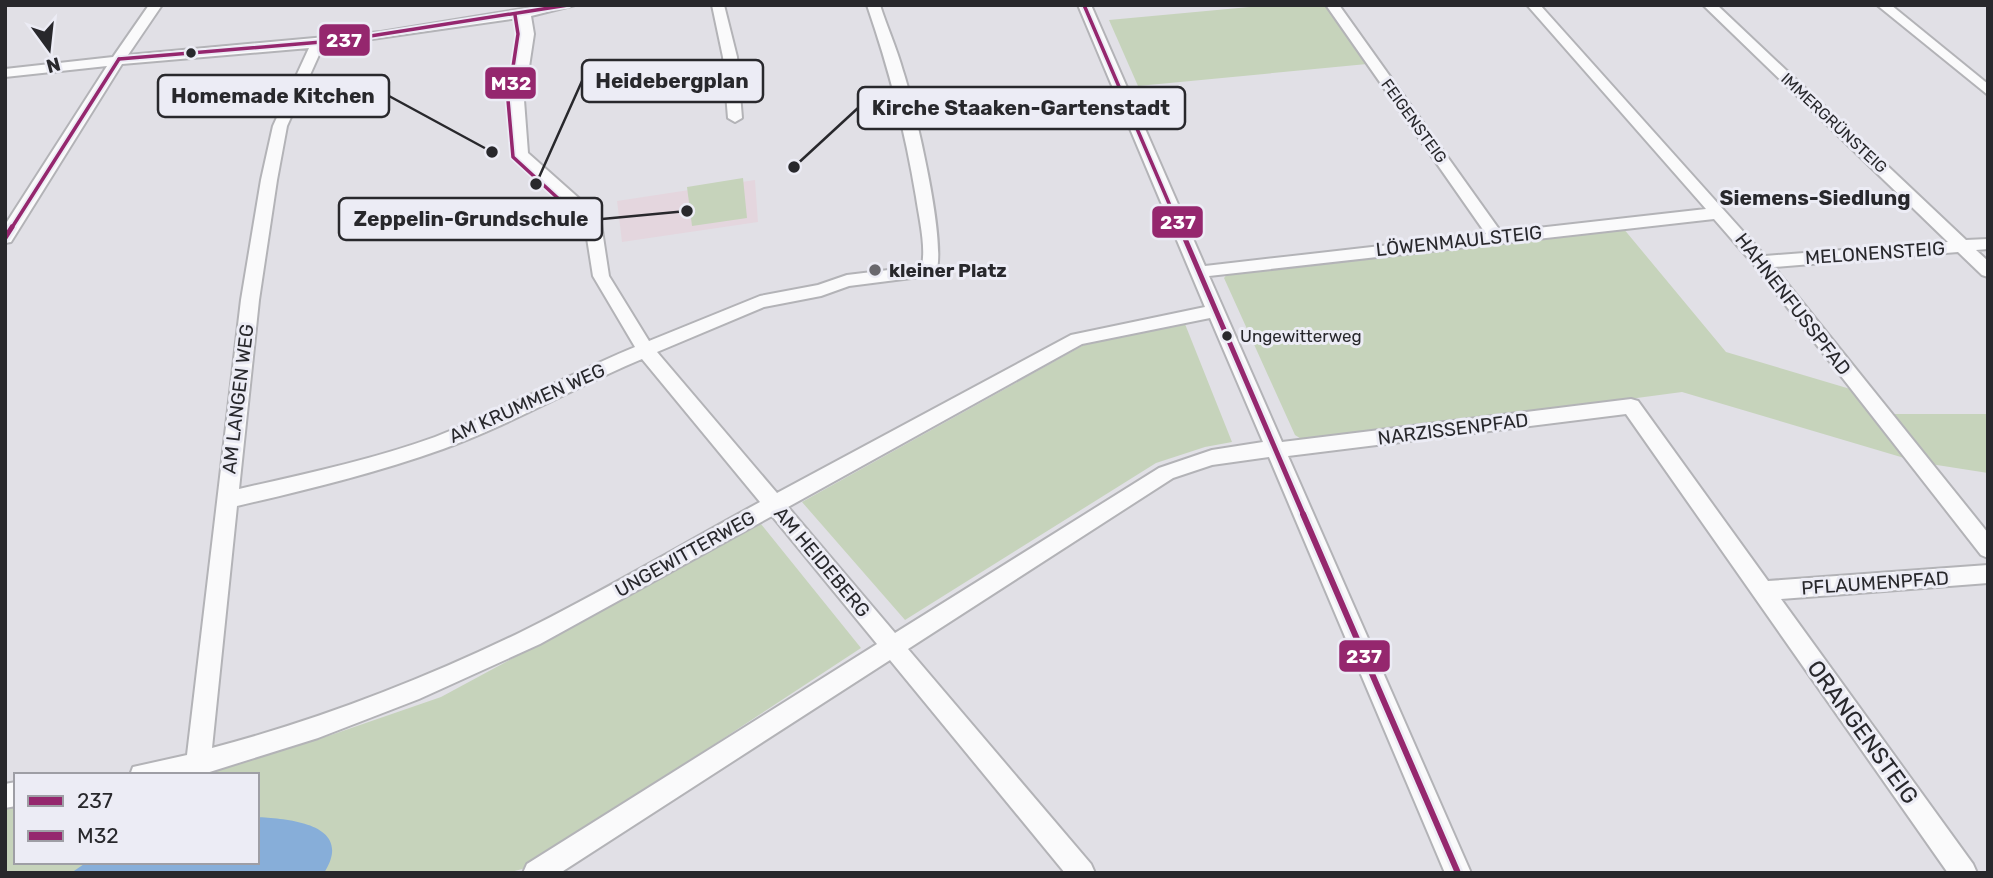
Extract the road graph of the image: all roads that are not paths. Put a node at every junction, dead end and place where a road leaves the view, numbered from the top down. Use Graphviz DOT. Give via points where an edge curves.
graph roads {
  1 [pos="156,5"];
  2 [pos="569,5"];
  3 [pos="718,5"];
  4 [pos="873,5"];
  5 [pos="1084,5"];
  6 [pos="1332,5"];
  7 [pos="1533,5"];
  8 [pos="1709,5"];
  9 [pos="1883,5"];
  10 [pos="524,14"];
  11 [pos="318,43"];
  12 [pos="119,59"];
  13 [pos="5,73"];
  14 [pos="1988,91"];
  15 [pos="735,118"];
  16 [pos="536,170"];
  17 [pos="1719,213"];
  18 [pos="1496,237"];
  19 [pos="5,238"];
  20 [pos="1988,244"];
  21 [pos="1964,246"];
  22 [pos="1762,262"];
  23 [pos="929,271"];
  24 [pos="1988,271"];
  25 [pos="1198,272"];
  26 [pos="821,290"];
  27 [pos="1215,311"];
  28 [pos="646,351"];
  29 [pos="1275,449"];
  30 [pos="227,500"];
  31 [pos="775,506"];
  32 [pos="1988,549"];
  33 [pos="1988,574"];
  34 [pos="1763,591"];
  35 [pos="892,646"];
  36 [pos="198,764"];
  37 [pos="152,773"];
  38 [pos="536,873"];
  39 [pos="1082,873"];
  40 [pos="1458,873"];
  41 [pos="1964,873"];
  1 -- 12 [label="street"];
  2 -- 10 [label="street"];
  3 -- 15 [label="street" via="730,57"];
  4 -- 23 [label="street" via="897,72 921,182"];
  5 -- 25 [label="street"];
  6 -- 18 [label="street, FEIGENSTEIG"];
  7 -- 17 [label="street, HAHNENFUSSPFAD"];
  8 -- 21 [label="street, IMMERGRÜNSTEIG"];
  9 -- 14 [label="street"];
  10 -- 11 [label="street"];
  10 -- 16 [label="street" via="527,34 517,100 518,142 521,154"];
  11 -- 12 [label="street"];
  11 -- 30 [label="street, AM LANGEN WEG" via="276,138 250,300"];
  12 -- 13 [label="street"];
  12 -- 19 [label="street"];
  16 -- 28 [label="street, AM HEIDEBERG" via="592,217 606,285"];
  17 -- 18 [label="street, LÖWENMAULSTEIG"];
  17 -- 22 [label="street, HAHNENFUSSPFAD"];
  18 -- 25 [label="street, LÖWENMAULSTEIG"];
  20 -- 21 [label="street, MELONENSTEIG"];
  21 -- 22 [label="street, MELONENSTEIG"];
  21 -- 24 [label="street, IMMERGRÜNSTEIG"];
  22 -- 32 [label="street, HAHNENFUSSPFAD"];
  23 -- 26 [label="street" via="848,281"];
  25 -- 27 [label="street"];
  26 -- 28 [label="street, AM KRUMMEN WEG" via="750,306"];
  27 -- 29 [label="street"];
  27 -- 31 [label="street, UNGEWITTERWEG" via="1077,339"];
  28 -- 30 [label="street, AM KRUMMEN WEG" via="436,444"];
  28 -- 31 [label="street, AM HEIDEBERG"];
  29 -- 34 [label="street, NARZISSENPFAD" via="1631,406"];
  29 -- 35 [label="street" via="1202,459 1166,473"];
  29 -- 40 [label="street"];
  30 -- 36 [label="street, AM LANGEN WEG"];
  31 -- 35 [label="street, AM HEIDEBERG"];
  31 -- 36 [label="street, UNGEWITTERWEG" via="454,676 335,722"];
  33 -- 34 [label="street, PFLAUMENPFAD"];
  34 -- 41 [label="street, ORANGENSTEIG"];
  35 -- 38 [label="street"];
  35 -- 39 [label="street, AM HEIDEBERG"];
  36 -- 37 [label="street, UNGEWITTERWEG"];
}
